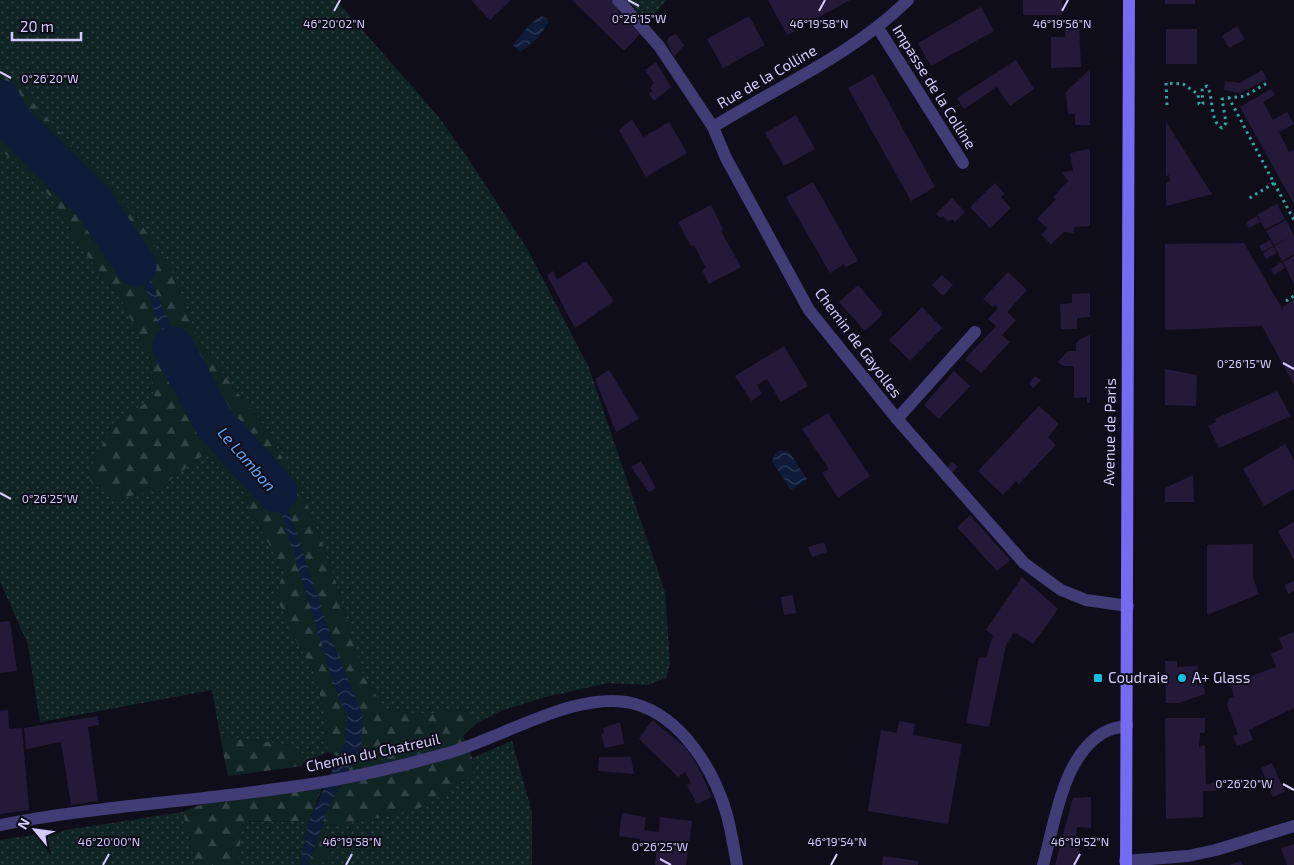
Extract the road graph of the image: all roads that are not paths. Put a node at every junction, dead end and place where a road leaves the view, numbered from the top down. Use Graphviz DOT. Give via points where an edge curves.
graph roads {
  1 [pos="618,0"];
  2 [pos="908,0"];
  3 [pos="1129,0"];
  4 [pos="878,28"];
  5 [pos="713,127"];
  6 [pos="963,163"];
  7 [pos="975,332"];
  8 [pos="897,419"];
  9 [pos="1128,606"];
  10 [pos="1127,725"];
  11 [pos="0,825"];
  12 [pos="1294,826"];
  13 [pos="1125,863"];
  14 [pos="736,865"];
  15 [pos="1043,865"];
  1 -- 5 [label="street, Chemin de Gayolles" via="659,46"];
  2 -- 4 [label="street, Rue de la Colline"];
  3 -- 9 [label="main road, Avenue de Paris"];
  4 -- 5 [label="street, Rue de la Colline" via="850,48"];
  4 -- 6 [label="street, Impasse de la Colline"];
  5 -- 8 [label="street, Chemin de Gayolles" via="726,158 809,310"];
  7 -- 8 [label="street"];
  8 -- 9 [label="street, Chemin de Gayolles" via="1024,563 1041,577 1086,600"];
  9 -- 10 [label="main road, Avenue de Paris"];
  10 -- 13 [label="main road, Avenue de Paris"];
  10 -- 15 [label="street" via="1099,736 1080,754 1066,782"];
  11 -- 14 [label="street, Chemin du Chatreuil" via="134,805 278,789 352,776 450,753 575,705 598,700 634,703 662,716 689,742 703,761 727,814"];
  12 -- 13 [label="street" via="1216,850"];
}
